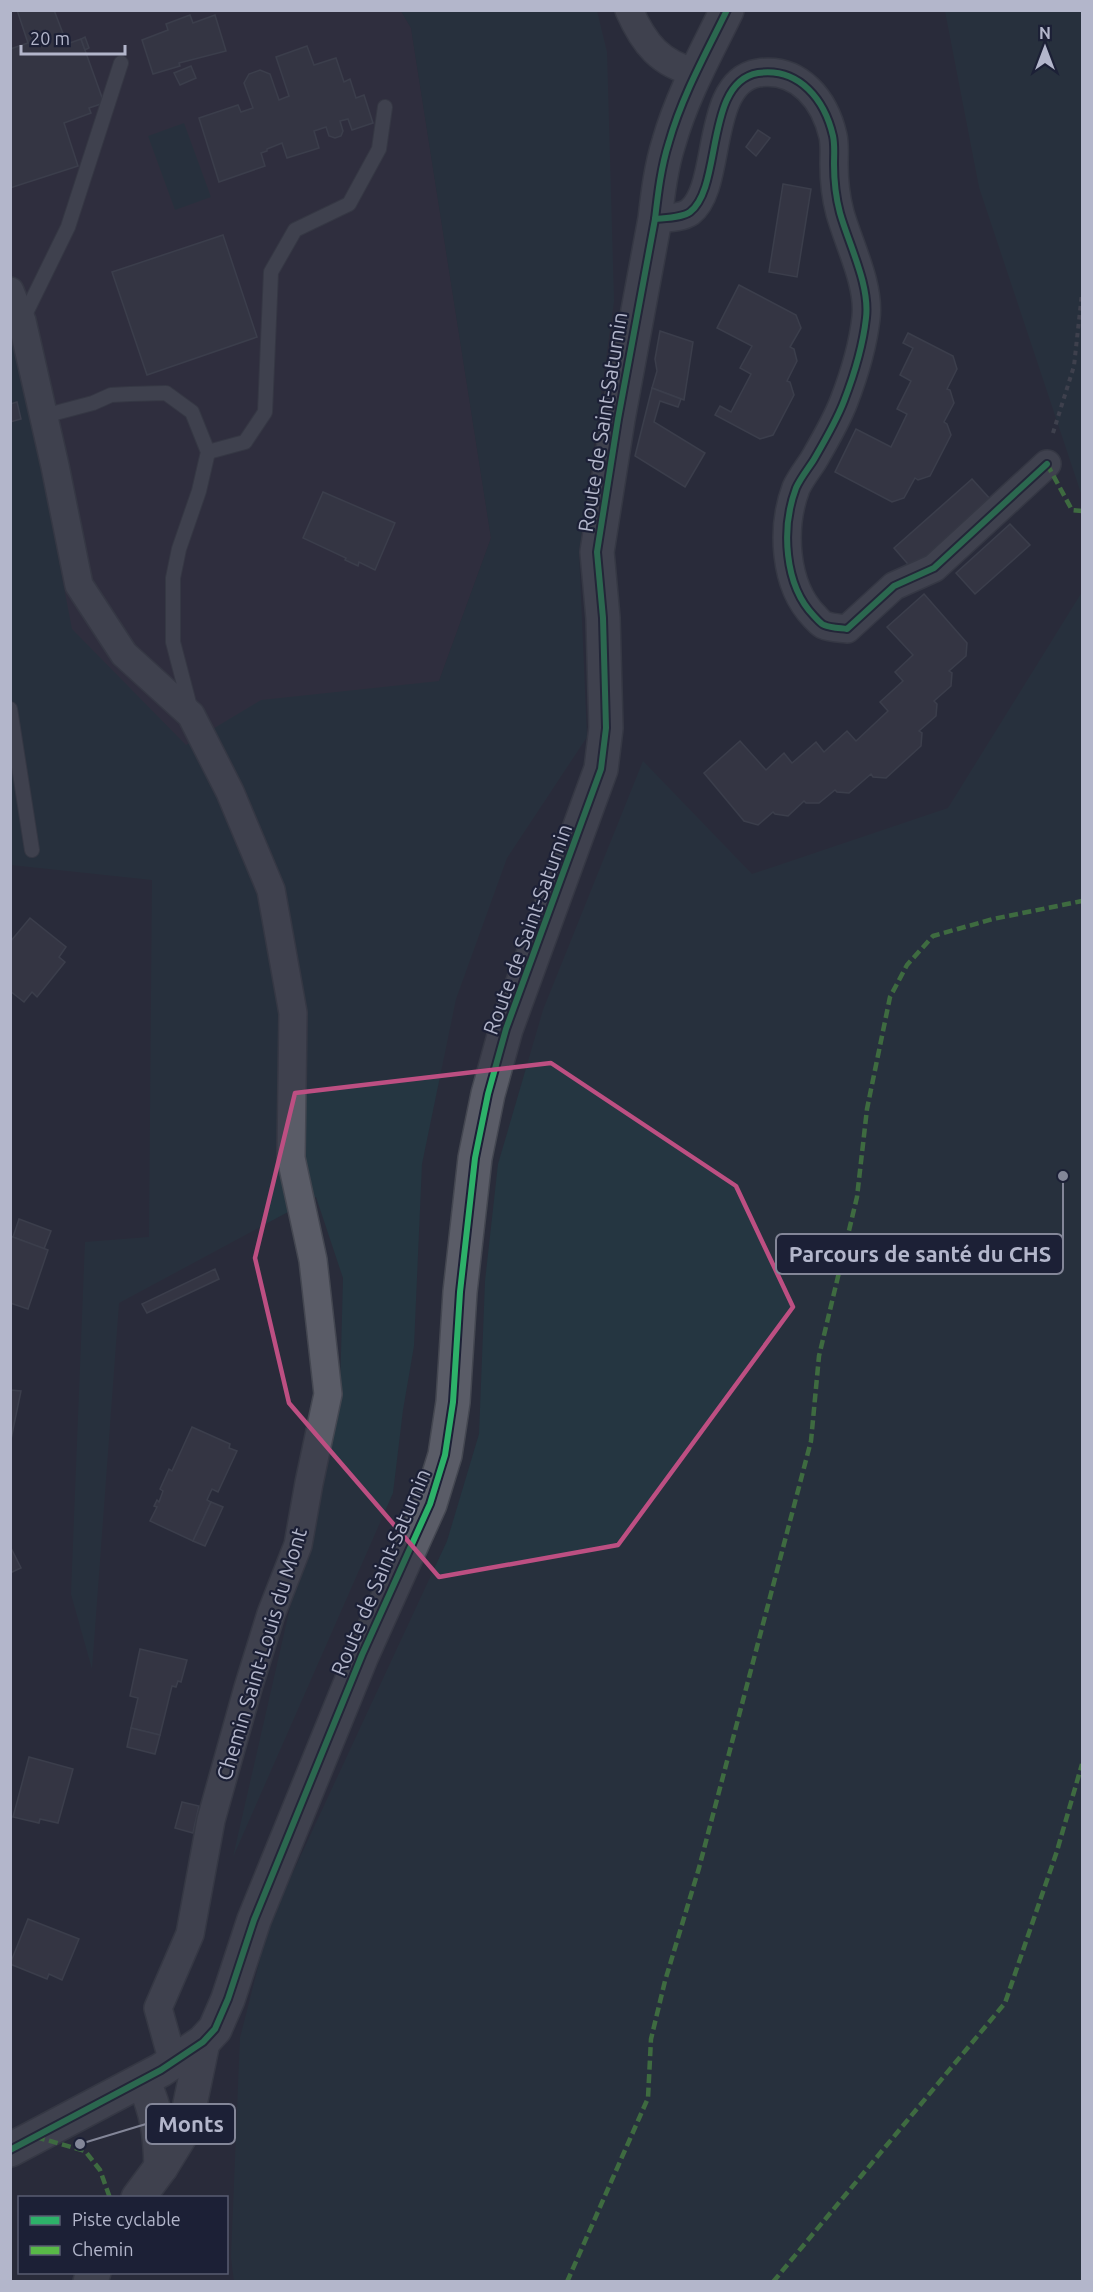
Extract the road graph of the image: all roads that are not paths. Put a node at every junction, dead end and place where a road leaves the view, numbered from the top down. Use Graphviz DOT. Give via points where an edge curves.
graph roads {
  1 [pos="629,10"];
  2 [pos="727,10"];
  3 [pos="121,63"];
  4 [pos="697,73"];
  5 [pos="385,107"];
  6 [pos="654,219"];
  7 [pos="10,291"];
  8 [pos="22,321"];
  9 [pos="44,416"];
  10 [pos="208,452"];
  11 [pos="1047,464"];
  12 [pos="10,709"];
  13 [pos="191,715"];
  14 [pos="32,850"];
  15 [pos="203,2042"];
  16 [pos="173,2062"];
  17 [pos="143,2080"];
  18 [pos="191,2107"];
  19 [pos="10,2150"];
  20 [pos="161,2167"];
  21 [pos="139,2196"];
  1 -- 4 [label="street" via="654,52 676,67"];
  2 -- 4 [label="street, Route de Saint-Saturnin"];
  3 -- 8 [label="lane" via="68,227"];
  4 -- 6 [label="street, Route de Saint-Saturnin" via="669,141"];
  5 -- 10 [label="lane" via="379,149 349,204 295,230 272,272 265,412 245,442"];
  6 -- 11 [label="street" via="688,214 702,198 720,119 728,97 743,80 757,73 769,73 788,76 812,90 834,138 839,210 862,281 866,316 844,401 797,487 788,517 792,577 803,605 823,625 847,629 894,586 934,568"];
  6 -- 15 [label="street, Route de Saint-Saturnin" via="597,552 606,728 601,770 507,1029 488,1094 475,1158 445,1455 430,1504 254,1920 228,1999 215,2029"];
  7 -- 8 [label="street, Chemin Saint-Louis du Mont"];
  8 -- 9 [label="street, Chemin Saint-Louis du Mont"];
  9 -- 10 [label="lane" via="111,395 166,393 192,412"];
  9 -- 13 [label="street, Chemin Saint-Louis du Mont" via="79,585 124,654"];
  10 -- 13 [label="lane" via="173,578 173,642"];
  12 -- 14 [label="lane"];
  13 -- 16 [label="street, Chemin Saint-Louis du Mont" via="230,792 272,890 293,1013 291,1158 313,1260 328,1394 298,1545 248,1688 211,1820 190,1934 158,2008"];
  15 -- 16 [label="street, Route de Saint-Saturnin"];
  15 -- 18 [label="street"];
  16 -- 17 [label="street, Route de Saint-Saturnin"];
  16 -- 18 [label="street, Chemin Saint-Louis du Mont"];
  17 -- 19 [label="street, Route de Saint-Saturnin"];
  17 -- 20 [label="street" via="155,2108"];
  18 -- 20 [label="street" via="185,2128"];
  20 -- 21 [label="street"];
}
